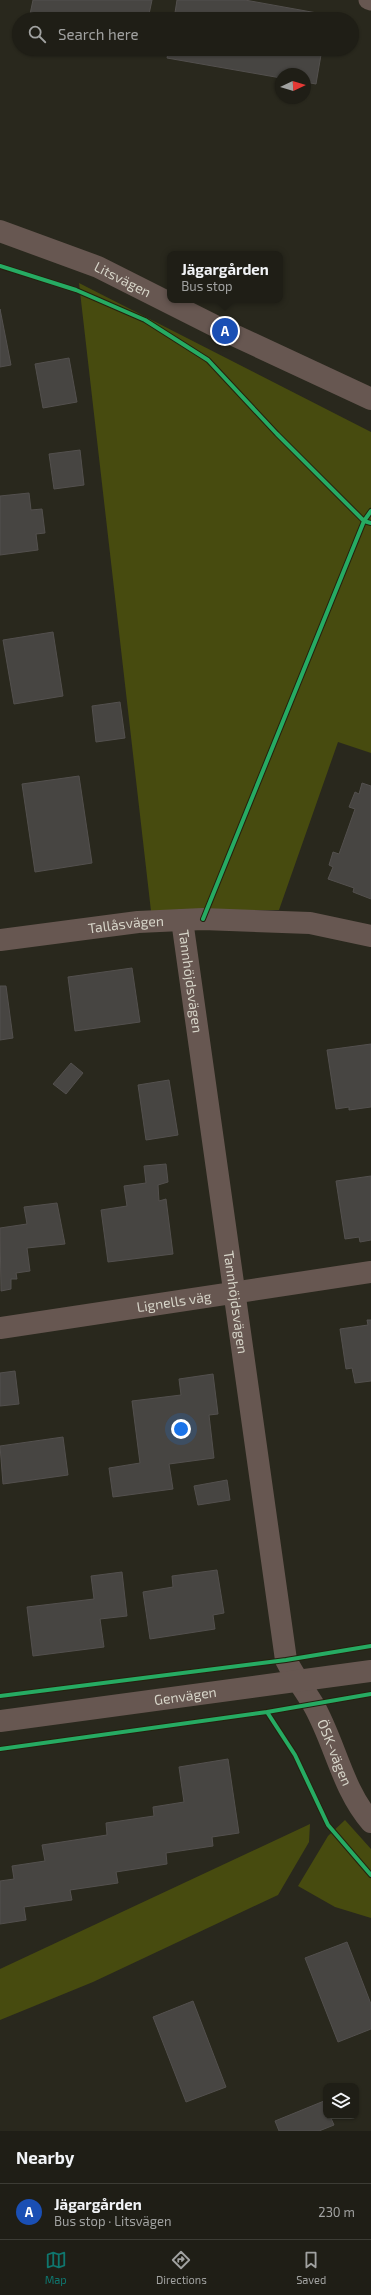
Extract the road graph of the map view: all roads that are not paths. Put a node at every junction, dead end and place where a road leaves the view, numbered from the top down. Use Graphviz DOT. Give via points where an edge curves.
graph roads {
  1 [pos="368,0"];
  2 [pos="371,1"];
  3 [pos="0,232"];
  4 [pos="167,302"];
  5 [pos="170,303"];
  6 [pos="371,399"];
  7 [pos="182,920"];
  8 [pos="371,936"];
  9 [pos="0,940"];
  10 [pos="371,1272"];
  11 [pos="235,1294"];
  12 [pos="0,1328"];
  13 [pos="371,1671"];
  14 [pos="297,1682"];
  15 [pos="0,1721"];
  16 [pos="371,1822"];
  1 -- 2 [label="lane"];
  3 -- 4 [label="street, Litsvägen" via="98,267"];
  5 -- 6 [label="street, Litsvägen"];
  7 -- 8 [label="street, Tallåsvägen" via="310,924"];
  7 -- 9 [label="street, Tallåsvägen" via="138,922"];
  7 -- 11 [label="street, Tannhöjdsvägen"];
  10 -- 11 [label="street, Lignells väg"];
  11 -- 12 [label="street, Lignells väg"];
  11 -- 14 [label="street, Tannhöjdsvägen" via="286,1660"];
  13 -- 14 [label="street, Genvägen"];
  14 -- 15 [label="street, Genvägen"];
  14 -- 16 [label="street, ÖSK-vägen" via="313,1704 352,1795"];
}
